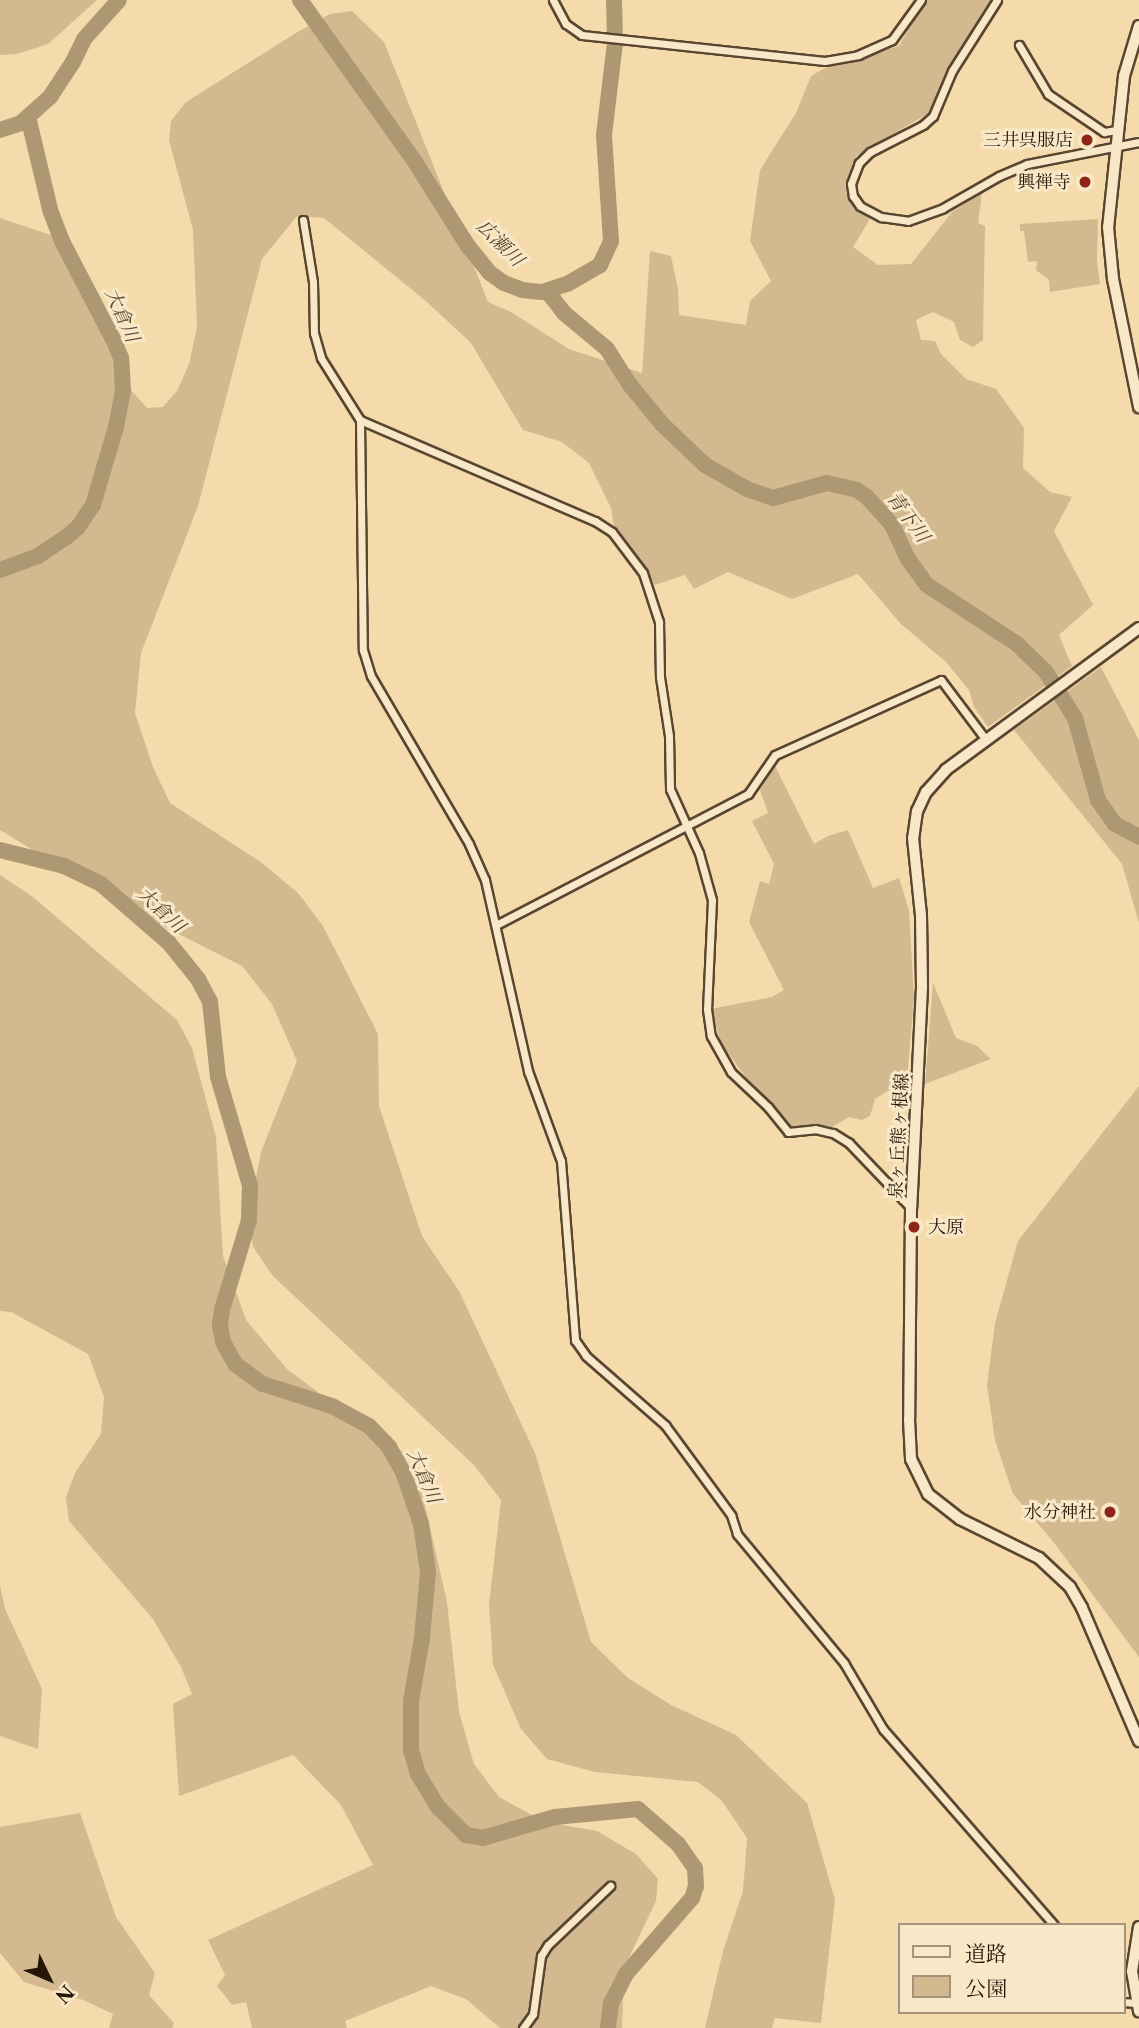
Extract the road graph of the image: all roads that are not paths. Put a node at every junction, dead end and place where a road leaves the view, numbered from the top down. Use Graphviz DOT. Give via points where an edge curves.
graph roads {
  1 [pos="553,0"];
  2 [pos="922,0"];
  3 [pos="997,0"];
  4 [pos="1139,26"];
  5 [pos="1019,45"];
  6 [pos="1117,130"];
  7 [pos="1139,142"];
  8 [pos="1115,146"];
  9 [pos="303,220"];
  10 [pos="1139,407"];
  11 [pos="360,420"];
  12 [pos="1139,628"];
  13 [pos="986,740"];
  14 [pos="685,826"];
  15 [pos="496,925"];
  16 [pos="911,1208"];
  17 [pos="1139,1741"];
  18 [pos="610,1886"];
  19 [pos="1052,1923"];
  20 [pos="1139,1927"];
  21 [pos="1138,2007"];
  22 [pos="523,2028"];
  1 -- 2 [label="street" via="573,31 603,39 789,59 839,59 892,40"];
  3 -- 8 [label="street" via="952,71 933,117 870,152 859,163 851,184 860,206 881,217 908,221 1027,164"];
  4 -- 6 [label="main road"];
  5 -- 6 [label="street" via="1048,94 1104,132"];
  6 -- 8 [label="main road"];
  7 -- 8 [label="street"];
  8 -- 10 [label="main road" via="1109,254"];
  9 -- 11 [label="street" via="317,345 326,371"];
  11 -- 14 [label="street" via="577,512 612,533 630,553 643,573 659,622 660,677 669,736 667,773"];
  11 -- 15 [label="street" via="360,582 367,665 469,844 485,880"];
  12 -- 13 [label="main road, 泉ヶ丘熊ヶ根線"];
  13 -- 14 [label="street" via="941,681 775,755 748,794"];
  13 -- 16 [label="main road, 泉ヶ丘熊ヶ根線" via="932,784 921,800 915,822 922,988"];
  14 -- 15 [label="street"];
  14 -- 16 [label="street" via="707,875 712,900 707,1026 717,1050 731,1072 788,1132 815,1129 833,1133 849,1143"];
  15 -- 19 [label="street" via="528,1070 561,1161 574,1330 580,1350 664,1425 731,1515 737,1534 844,1663 883,1728"];
  16 -- 17 [label="main road, 泉ヶ丘熊ヶ根線" via="909,1430 916,1473 928,1494 960,1520 1031,1553 1070,1587"];
  18 -- 22 [label="street" via="541,1956 533,2014"];
  20 -- 21 [label="main road" via="1132,1971"];
}
